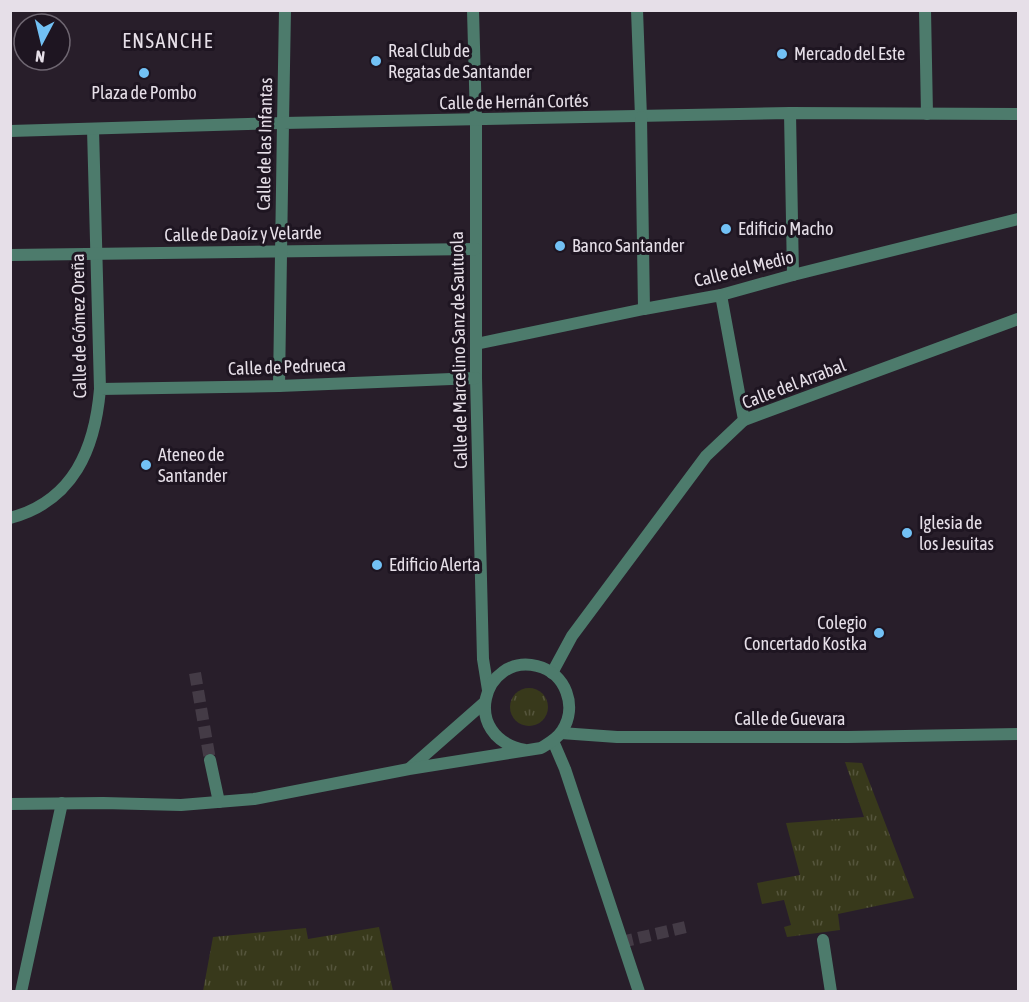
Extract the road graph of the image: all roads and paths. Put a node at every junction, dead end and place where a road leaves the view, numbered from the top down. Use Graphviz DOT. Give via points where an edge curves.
graph roads {
  1 [pos="285,10"];
  2 [pos="473,10"];
  3 [pos="637,10"];
  4 [pos="925,10"];
  5 [pos="790,113"];
  6 [pos="927,114"];
  7 [pos="1018,114"];
  8 [pos="641,117"];
  9 [pos="476,120"];
  10 [pos="283,123"];
  11 [pos="93,129"];
  12 [pos="10,131"];
  13 [pos="1018,219"];
  14 [pos="476,249"];
  15 [pos="281,251"];
  16 [pos="97,254"];
  17 [pos="10,255"];
  18 [pos="793,275"];
  19 [pos="721,295"];
  20 [pos="644,309"];
  21 [pos="1018,319"];
  22 [pos="476,344"];
  23 [pos="476,378"];
  24 [pos="279,386"];
  25 [pos="100,389"];
  26 [pos="744,420"];
  27 [pos="10,518"];
  28 [pos="552,673"];
  29 [pos="487,696"];
  30 [pos="1018,734"];
  31 [pos="557,737"];
  32 [pos="525,750"];
  33 [pos="210,760"];
  34 [pos="409,769"];
  35 [pos="219,802"];
  36 [pos="62,803"];
  37 [pos="10,804"];
  38 [pos="823,940"];
  39 [pos="21,992"];
  40 [pos="639,992"];
  41 [pos="831,992"];
  1 -- 10 [label="street, Calle de las Infantas"];
  2 -- 9 [label="street, Calle de Marcelino Sanz de Sautuola"];
  3 -- 8 [label="street"];
  4 -- 6 [label="street"];
  5 -- 6 [label="street, Calle de Hernán Cortés"];
  5 -- 8 [label="street, Calle de Hernán Cortés"];
  5 -- 18 [label="street"];
  6 -- 7 [label="street, Calle de Hernán Cortés"];
  8 -- 9 [label="street, Calle de Hernán Cortés"];
  8 -- 20 [label="street"];
  9 -- 10 [label="street, Calle de Hernán Cortés"];
  9 -- 14 [label="street, Calle de Marcelino Sanz de Sautuola"];
  10 -- 11 [label="street, Calle de Hernán Cortés"];
  10 -- 15 [label="street, Calle de las Infantas"];
  11 -- 12 [label="street, Calle de Hernán Cortés"];
  11 -- 16 [label="street, Calle de Gómez Oreña"];
  13 -- 18 [label="street, Calle del Medio"];
  14 -- 15 [label="street, Calle de Daoíz y Velarde"];
  14 -- 22 [label="street, Calle de Marcelino Sanz de Sautuola"];
  15 -- 16 [label="street, Calle de Daoíz y Velarde"];
  15 -- 24 [label="street, Calle de las Infantas"];
  16 -- 17 [label="street, Calle de Daoíz y Velarde"];
  16 -- 25 [label="street, Calle de Gómez Oreña"];
  18 -- 19 [label="street, Calle del Medio"];
  19 -- 20 [label="street, Calle del Medio"];
  19 -- 26 [label="street"];
  20 -- 22 [label="street, Calle del Medio"];
  21 -- 26 [label="street, Calle del Arrabal"];
  22 -- 23 [label="street, Calle de Marcelino Sanz de Sautuola"];
  23 -- 24 [label="street, Calle de Pedrueca"];
  23 -- 29 [label="street, Calle de Marcelino Sanz de Sautuola"];
  24 -- 25 [label="street, Calle de Pedrueca"];
  25 -- 27 [label="street, Calle de Gómez Oreña" via="92,440 79,469 40,506"];
  26 -- 28 [label="street, Calle del Arrabal" via="699,466 572,636"];
  28 -- 29 [label="street" via="535,665 515,666 494,680"];
  28 -- 31 [label="street" via="562,682 570,703 567,723"];
  29 -- 32 [label="street" via="485,714 490,729 502,742"];
  29 -- 34 [label="street"];
  30 -- 31 [label="street, Calle de Guevara"];
  31 -- 32 [label="street" via="541,748"];
  31 -- 40 [label="street"];
  32 -- 34 [label="street"];
  33 -- 35 [label="street"];
  34 -- 35 [label="street" via="254,799"];
  35 -- 36 [label="street"];
  36 -- 37 [label="street"];
  36 -- 39 [label="street"];
  38 -- 41 [label="street"];
}
